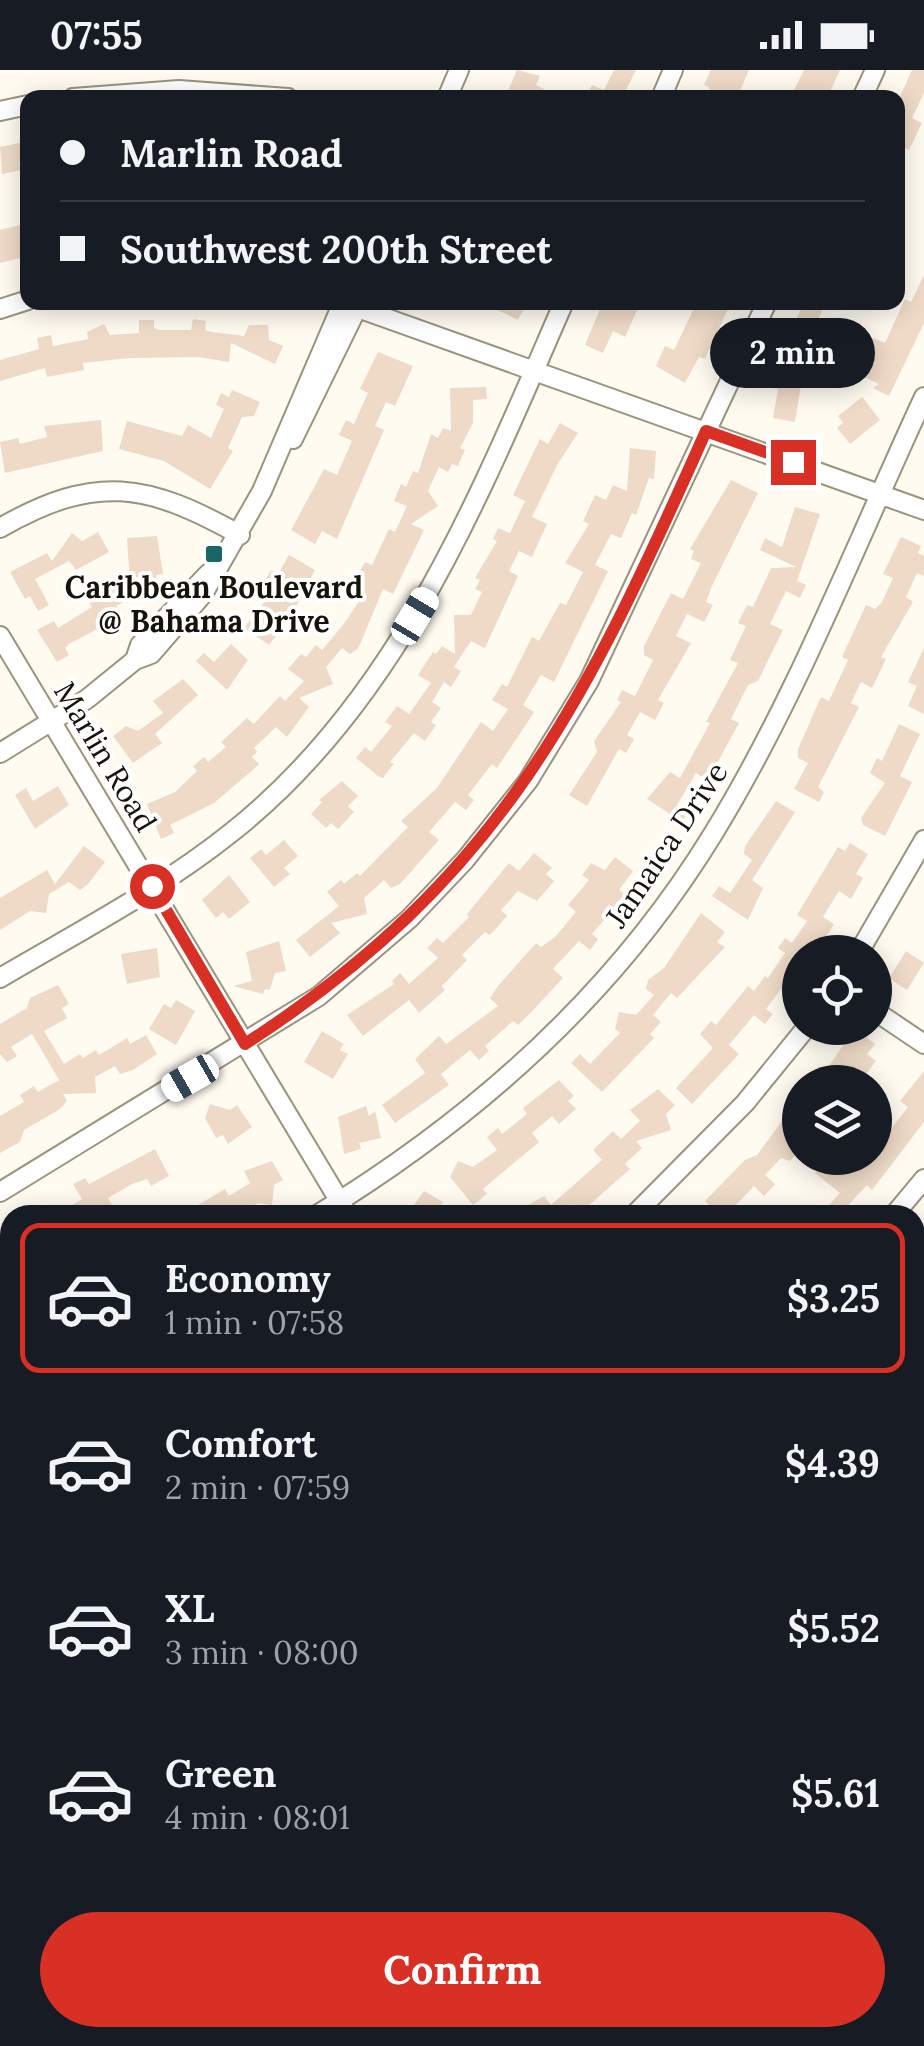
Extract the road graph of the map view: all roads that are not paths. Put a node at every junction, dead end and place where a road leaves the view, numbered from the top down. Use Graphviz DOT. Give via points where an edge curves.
graph roads {
  1 [pos="346,310"];
  2 [pos="366,310"];
  3 [pos="560,310"];
  4 [pos="763,310"];
  5 [pos="533,369"];
  6 [pos="924,397"];
  7 [pos="706,431"];
  8 [pos="880,494"];
  9 [pos="924,510"];
  10 [pos="0,528"];
  11 [pos="240,535"];
  12 [pos="0,636"];
  13 [pos="51,721"];
  14 [pos="0,752"];
  15 [pos="924,840"];
  16 [pos="152,886"];
  17 [pos="869,935"];
  18 [pos="0,978"];
  19 [pos="892,1022"];
  20 [pos="245,1044"];
  21 [pos="924,1044"];
  22 [pos="792,1045"];
  23 [pos="0,1192"];
  24 [pos="342,1205"];
  25 [pos="348,1205"];
  26 [pos="644,1205"];
  1 -- 11 [label="street"];
  2 -- 5 [label="street"];
  3 -- 5 [label="street"];
  4 -- 7 [label="street"];
  5 -- 7 [label="street"];
  5 -- 16 [label="street" via="428,596 372,684 260,808"];
  6 -- 8 [label="street, Jamaica Drive"];
  7 -- 8 [label="street"];
  7 -- 20 [label="street" via="589,681 516,798 385,941 319,996"];
  8 -- 9 [label="street"];
  8 -- 25 [label="street, Jamaica Drive" via="752,765 655,918 526,1061"];
  10 -- 11 [label="street" via="68,498 124,490 177,502"];
  11 -- 13 [label="street" via="140,646 135,660"];
  12 -- 13 [label="street, Marlin Road"];
  13 -- 14 [label="street"];
  13 -- 16 [label="street, Marlin Road"];
  15 -- 17 [label="street"];
  16 -- 18 [label="street"];
  16 -- 20 [label="street, Marlin Road"];
  19 -- 21 [label="street"];
  20 -- 23 [label="street"];
  20 -- 24 [label="street, Marlin Road"];
  22 -- 26 [label="street" via="746,1103"];
}
